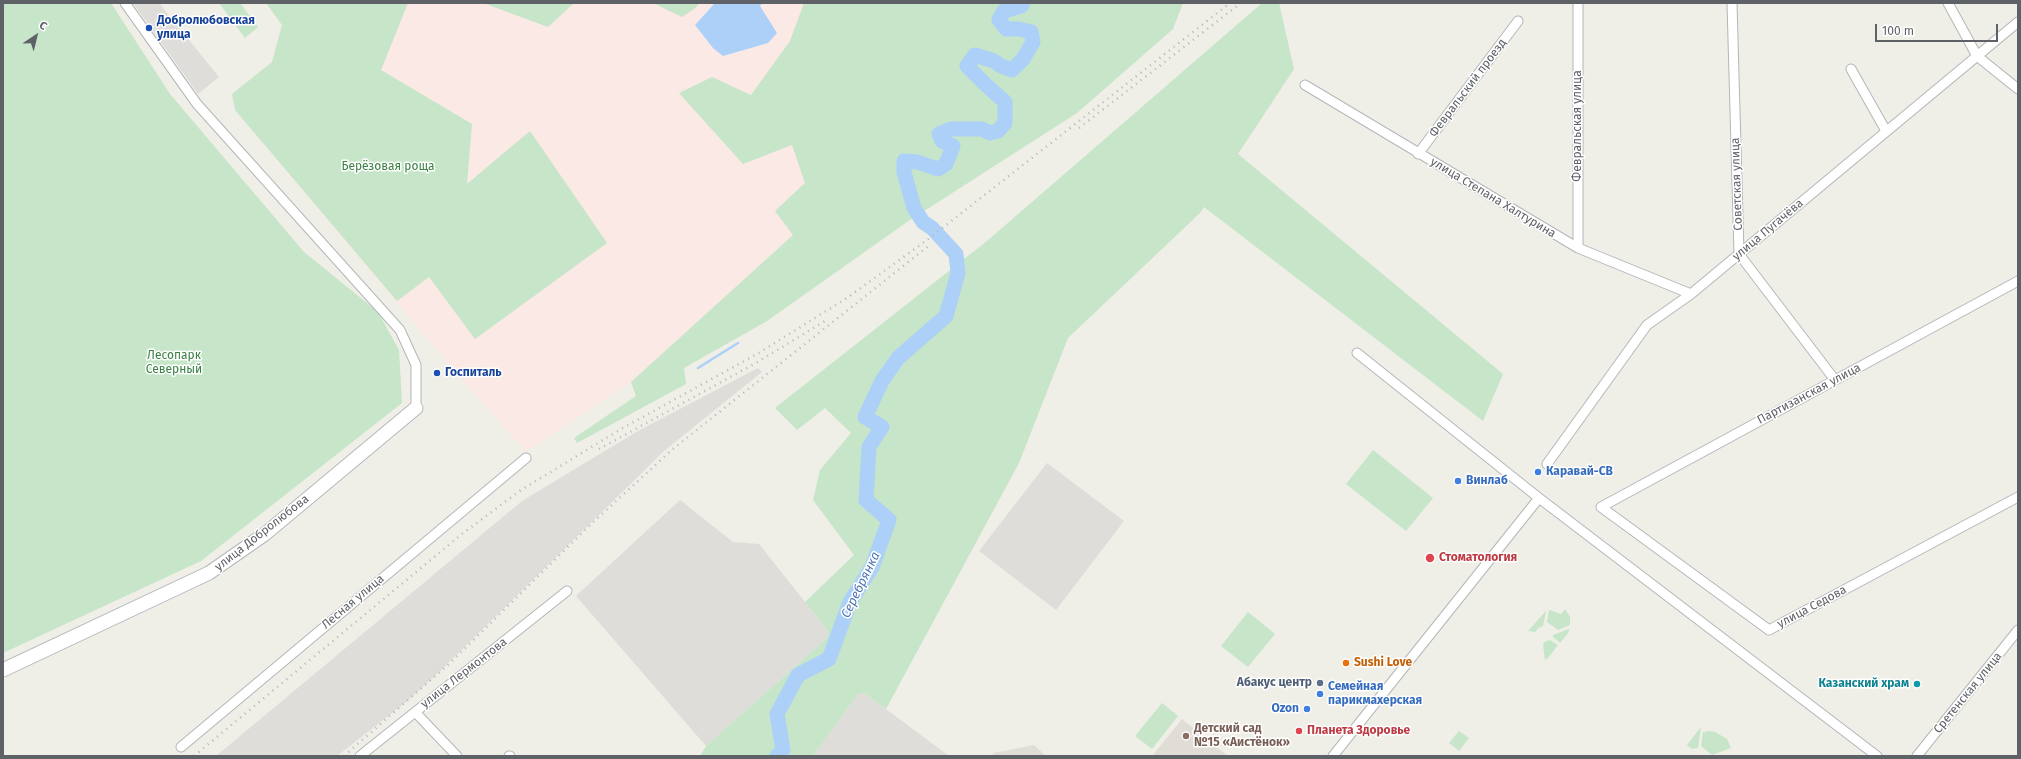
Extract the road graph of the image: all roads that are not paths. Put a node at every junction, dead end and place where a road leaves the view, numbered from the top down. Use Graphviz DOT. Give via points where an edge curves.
graph roads {
  1 [pos="125,3"];
  2 [pos="1578,3"];
  3 [pos="1732,3"];
  4 [pos="1948,3"];
  5 [pos="1518,21"];
  6 [pos="2018,22"];
  7 [pos="1977,56"];
  8 [pos="1852,69"];
  9 [pos="1305,85"];
  10 [pos="2018,89"];
  11 [pos="1886,131"];
  12 [pos="1418,154"];
  13 [pos="1578,248"];
  14 [pos="1739,254"];
  15 [pos="2018,281"];
  16 [pos="1691,294"];
  17 [pos="1357,353"];
  18 [pos="1835,380"];
  19 [pos="416,408"];
  20 [pos="526,458"];
  21 [pos="1547,464"];
  22 [pos="2018,497"];
  23 [pos="1539,498"];
  24 [pos="1601,507"];
  25 [pos="567,591"];
  26 [pos="2018,630"];
  27 [pos="3,670"];
  28 [pos="415,712"];
  29 [pos="181,747"];
  30 [pos="360,756"];
  31 [pos="457,756"];
  32 [pos="1334,756"];
  33 [pos="1877,756"];
  34 [pos="1917,756"];
  1 -- 19 [label="street" via="197,104 400,330 416,365"];
  2 -- 13 [label="street, Февральская улица"];
  3 -- 14 [label="street, Советская улица"];
  4 -- 7 [label="street"];
  5 -- 12 [label="street, Февральский проезд"];
  6 -- 7 [label="street, улица Пугачёва"];
  7 -- 10 [label="street"];
  7 -- 11 [label="street, улица Пугачёва"];
  8 -- 11 [label="street"];
  9 -- 12 [label="street, улица Степана Халтурина"];
  11 -- 14 [label="street, улица Пугачёва"];
  12 -- 13 [label="street, улица Степана Халтурина"];
  13 -- 16 [label="street, улица Степана Халтурина"];
  14 -- 16 [label="street, улица Пугачёва"];
  14 -- 18 [label="street"];
  15 -- 18 [label="street, Партизанская улица"];
  16 -- 21 [label="street, улица Пугачёва" via="1647,325"];
  17 -- 23 [label="street"];
  18 -- 24 [label="street, Партизанская улица"];
  19 -- 27 [label="street, улица Добролюбова" via="265,534 209,573"];
  20 -- 29 [label="street, Лесная улица"];
  22 -- 24 [label="street, улица Седова" via="1769,630"];
  23 -- 32 [label="street"];
  23 -- 33 [label="street"];
  25 -- 28 [label="street, улица Лермонтова"];
  26 -- 34 [label="street, Сретенская улица"];
  28 -- 30 [label="street, улица Лермонтова"];
  28 -- 31 [label="street"];
}
